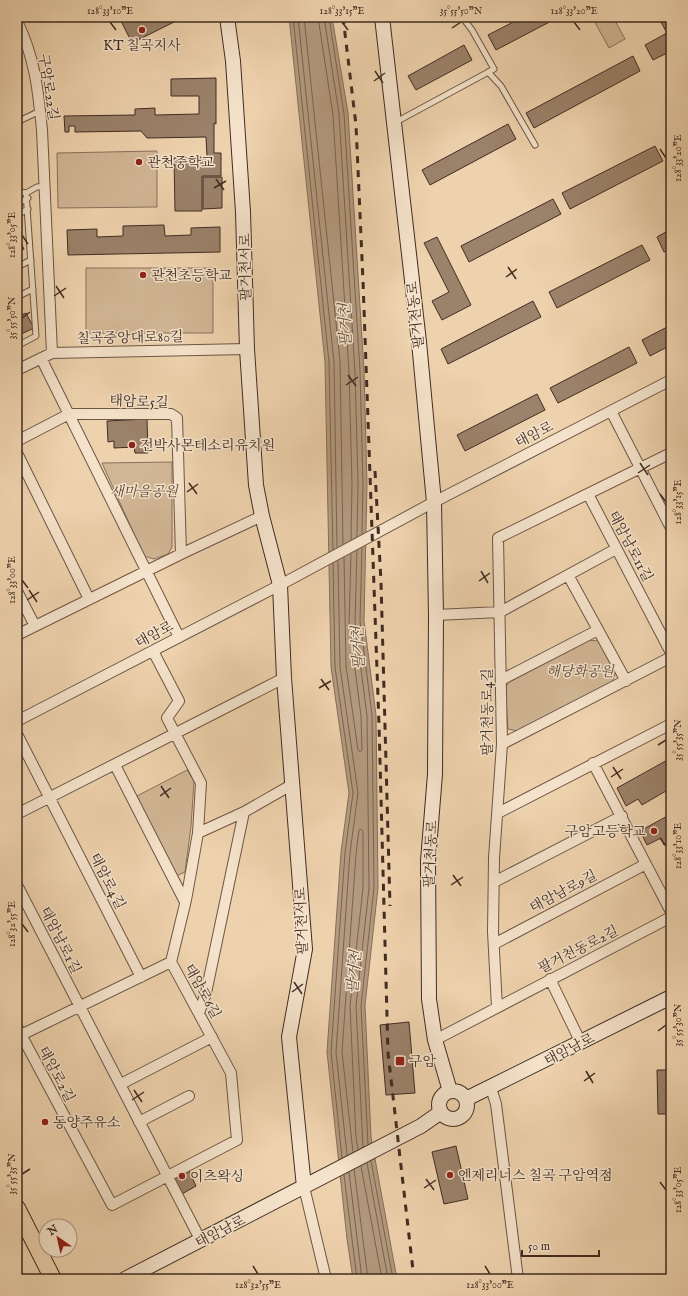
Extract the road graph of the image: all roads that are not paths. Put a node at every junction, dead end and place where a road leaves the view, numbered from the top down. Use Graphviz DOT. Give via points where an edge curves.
graph roads {
  1 [pos="227,17"];
  2 [pos="382,17"];
  3 [pos="462,17"];
  4 [pos="17,21"];
  5 [pos="488,72"];
  6 [pos="40,111"];
  7 [pos="17,122"];
  8 [pos="393,123"];
  9 [pos="535,145"];
  10 [pos="44,186"];
  11 [pos="17,191"];
  12 [pos="27,196"];
  13 [pos="17,204"];
  14 [pos="28,209"];
  15 [pos="17,215"];
  16 [pos="31,260"];
  17 [pos="17,267"];
  18 [pos="33,289"];
  19 [pos="17,297"];
  20 [pos="17,346"];
  21 [pos="247,349"];
  22 [pos="52,353"];
  23 [pos="41,358"];
  24 [pos="17,370"];
  25 [pos="671,380"];
  26 [pos="611,411"];
  27 [pos="69,414"];
  28 [pos="17,441"];
  29 [pos="17,453"];
  30 [pos="671,453"];
  31 [pos="640,468"];
  32 [pos="588,494"];
  33 [pos="434,502"];
  34 [pos="262,516"];
  35 [pos="671,528"];
  36 [pos="616,549"];
  37 [pos="181,554"];
  38 [pos="145,571"];
  39 [pos="568,575"];
  40 [pos="280,585"];
  41 [pos="17,591"];
  42 [pos="89,599"];
  43 [pos="500,612"];
  44 [pos="436,615"];
  45 [pos="35,626"];
  46 [pos="598,630"];
  47 [pos="17,635"];
  48 [pos="179,637"];
  49 [pos="153,651"];
  50 [pos="671,653"];
  51 [pos="671,657"];
  52 [pos="284,678"];
  53 [pos="501,680"];
  54 [pos="626,681"];
  55 [pos="17,721"];
  56 [pos="671,724"];
  57 [pos="17,734"];
  58 [pos="176,735"];
  59 [pos="502,744"];
  60 [pos="593,763"];
  61 [pos="115,765"];
  62 [pos="293,784"];
  63 [pos="49,798"];
  64 [pos="244,812"];
  65 [pos="498,813"];
  66 [pos="17,814"];
  67 [pos="622,816"];
  68 [pos="198,833"];
  69 [pos="646,864"];
  70 [pos="494,882"];
  71 [pos="17,885"];
  72 [pos="186,902"];
  73 [pos="671,912"];
  74 [pos="671,917"];
  75 [pos="494,944"];
  76 [pos="171,962"];
  77 [pos="141,977"];
  78 [pos="550,979"];
  79 [pos="671,997"];
  80 [pos="497,1006"];
  81 [pos="80,1007"];
  82 [pos="199,1013"];
  83 [pos="19,1031"];
  84 [pos="212,1037"];
  85 [pos="435,1040"];
  86 [pos="580,1043"];
  87 [pos="121,1084"];
  88 [pos="491,1088"];
  89 [pos="450,1091"];
  90 [pos="189,1096"];
  91 [pos="466,1099"];
  92 [pos="440,1112"];
  93 [pos="139,1122"];
  94 [pos="167,1175"];
  95 [pos="309,1184"];
  96 [pos="17,1208"];
  97 [pos="201,1240"];
  98 [pos="53,1279"];
  99 [pos="125,1279"];
  100 [pos="326,1279"];
  101 [pos="518,1279"];
  1 -- 21 [label="main road, 팔거천서로" via="233,61 243,212"];
  2 -- 8 [label="main road, 팔거천동로"];
  3 -- 5 [label="lane" via="494,69"];
  4 -- 6 [label="street, 구암로22길" via="31,54"];
  5 -- 8 [label="lane"];
  5 -- 9 [label="lane" via="501,86"];
  6 -- 7 [label="lane"];
  6 -- 10 [label="street, 구암로22길"];
  8 -- 33 [label="main road, 팔거천동로" via="419,342"];
  10 -- 12 [label="lane" via="37,186"];
  10 -- 22 [label="street, 구암로22길"];
  11 -- 12 [label="lane"];
  12 -- 13 [label="lane"];
  12 -- 14 [label="lane"];
  14 -- 15 [label="lane"];
  14 -- 16 [label="lane"];
  16 -- 17 [label="lane"];
  16 -- 18 [label="lane"];
  18 -- 19 [label="lane"];
  18 -- 20 [label="lane" via="36,336"];
  21 -- 22 [label="street, 칠곡중앙대로80길"];
  21 -- 34 [label="main road, 팔거천서로" via="256,485"];
  22 -- 23 [label="street, 칠곡중앙대로80길"];
  23 -- 24 [label="street, 칠곡중앙대로80길"];
  23 -- 27 [label="street"];
  25 -- 26 [label="street, 태암로"];
  26 -- 31 [label="street"];
  26 -- 33 [label="street, 태암로"];
  27 -- 28 [label="street, 태암로5길"];
  27 -- 37 [label="street, 태암로5길" via="171,414 177,418"];
  27 -- 38 [label="street"];
  29 -- 42 [label="street"];
  30 -- 31 [label="street"];
  31 -- 32 [label="street"];
  31 -- 35 [label="street"];
  32 -- 36 [label="street, 태암남로11길"];
  32 -- 43 [label="street" via="498,538"];
  33 -- 40 [label="street, 태암로"];
  33 -- 44 [label="main road, 팔거천동로"];
  34 -- 37 [label="street"];
  34 -- 40 [label="main road, 팔거천서로"];
  36 -- 39 [label="street"];
  36 -- 50 [label="street, 태암남로11길"];
  37 -- 38 [label="street"];
  38 -- 42 [label="street"];
  38 -- 48 [label="street"];
  39 -- 43 [label="street"];
  39 -- 46 [label="street"];
  40 -- 48 [label="street, 태암로"];
  40 -- 52 [label="main road, 팔거천서로"];
  41 -- 45 [label="street"];
  42 -- 45 [label="street"];
  43 -- 44 [label="street"];
  43 -- 53 [label="street, 팔거천동로4길"];
  44 -- 85 [label="main road, 팔거천동로" via="435,774 428,861 429,999"];
  45 -- 47 [label="street"];
  46 -- 53 [label="street"];
  46 -- 54 [label="street"];
  48 -- 49 [label="street, 태암로"];
  49 -- 55 [label="street, 태암로"];
  49 -- 58 [label="street, 태암로6길" via="179,701 167,718"];
  51 -- 54 [label="street"];
  52 -- 58 [label="street"];
  52 -- 62 [label="main road, 팔거천서로"];
  53 -- 59 [label="street, 팔거천동로4길"];
  54 -- 59 [label="street"];
  56 -- 60 [label="street"];
  57 -- 63 [label="street, 태암로4길"];
  58 -- 61 [label="street"];
  58 -- 68 [label="street, 태암로6길" via="201,783"];
  59 -- 65 [label="street, 팔거천동로4길"];
  60 -- 65 [label="street"];
  60 -- 67 [label="street"];
  61 -- 63 [label="street"];
  61 -- 72 [label="street"];
  62 -- 64 [label="street"];
  62 -- 95 [label="main road, 팔거천서로" via="305,949 289,1037"];
  63 -- 66 [label="street"];
  63 -- 77 [label="street, 태암로4길"];
  64 -- 68 [label="street"];
  64 -- 82 [label="street" via="206,993"];
  65 -- 70 [label="street, 팔거천동로4길"];
  67 -- 69 [label="street"];
  67 -- 70 [label="street"];
  68 -- 72 [label="street, 태암로6길"];
  69 -- 73 [label="street"];
  69 -- 75 [label="street, 태암남로9길"];
  70 -- 75 [label="street, 팔거천동로4길"];
  71 -- 81 [label="street, 태암남로1길"];
  72 -- 76 [label="street, 태암로6길"];
  74 -- 78 [label="street, 팔거천동로2길"];
  75 -- 80 [label="street"];
  76 -- 77 [label="street"];
  76 -- 82 [label="street, 태암로6길"];
  77 -- 81 [label="street"];
  78 -- 80 [label="street, 팔거천동로2길"];
  78 -- 86 [label="street"];
  79 -- 86 [label="main road, 태암남로"];
  80 -- 85 [label="street, 팔거천동로2길"];
  81 -- 83 [label="street"];
  81 -- 87 [label="street, 태암남로1길"];
  82 -- 84 [label="street, 태암로6길"];
  83 -- 94 [label="street, 태암로2길" via="112,1205"];
  84 -- 87 [label="street"];
  84 -- 94 [label="street, 태암로6길" via="231,1073 237,1140"];
  85 -- 89 [label="main road, 팔거천동로"];
  86 -- 88 [label="main road, 태암남로"];
  87 -- 93 [label="street, 태암남로1길"];
  88 -- 91 [label="main road, 태암남로"];
  88 -- 101 [label="street" via="496,1104"];
  89 -- 91 [label="main road" via="460,1092"];
  89 -- 92 [label="main road" via="440,1098"];
  90 -- 93 [label="street"];
  91 -- 92 [label="main road" via="466,1108 457,1118 448,1118"];
  92 -- 95 [label="main road, 태암남로" via="421,1126"];
  93 -- 94 [label="street, 태암남로1길"];
  94 -- 97 [label="street, 태암남로1길"];
  95 -- 97 [label="main road, 태암남로"];
  95 -- 100 [label="street"];
  96 -- 98 [label="main road"];
  97 -- 99 [label="main road, 태암남로"];
}
